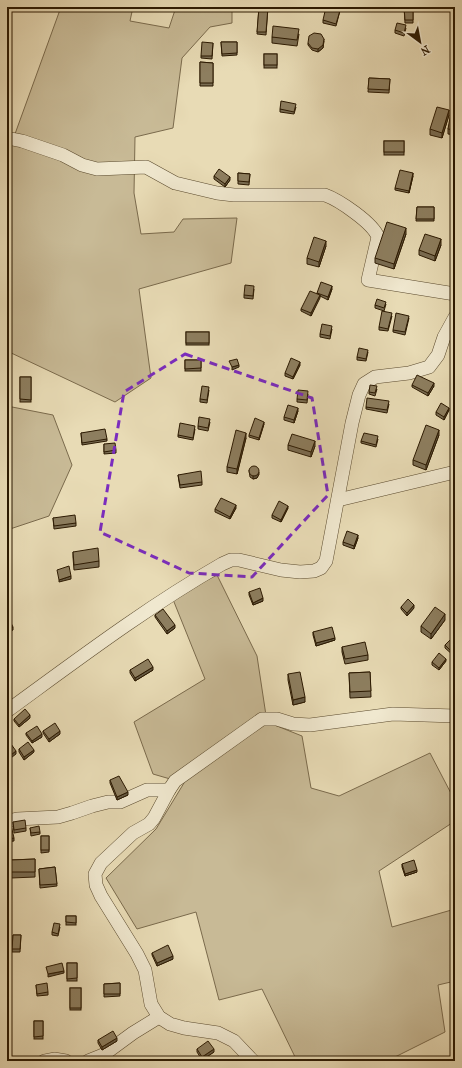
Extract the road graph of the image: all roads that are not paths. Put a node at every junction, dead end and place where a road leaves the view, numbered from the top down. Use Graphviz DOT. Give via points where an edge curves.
graph roads {
  1 [pos="7,138"];
  2 [pos="455,294"];
  3 [pos="455,317"];
  4 [pos="455,472"];
  5 [pos="338,500"];
  6 [pos="7,711"];
  7 [pos="455,716"];
  8 [pos="169,790"];
  9 [pos="7,821"];
  10 [pos="159,1017"];
  11 [pos="44,1061"];
  12 [pos="66,1061"];
  13 [pos="88,1061"];
  14 [pos="254,1061"];
  1 -- 2 [label="street" via="29,143 97,169 146,167 175,182 216,193 324,194 334,198 370,224 376,232 378,238 368,280"];
  3 -- 5 [label="street" via="438,355 429,367 409,373 375,377 364,384 352,423"];
  4 -- 5 [label="street"];
  5 -- 6 [label="street" via="326,561 321,568 300,572 239,560 222,564 170,595"];
  7 -- 8 [label="street" via="393,714 310,725 262,719 185,774"];
  8 -- 9 [label="street" via="147,790 120,802 108,802 58,816"];
  8 -- 10 [label="street" via="149,824 133,834 101,863 95,874 101,896 131,942 145,970 152,1004"];
  10 -- 13 [label="street" via="103,1055"];
  10 -- 14 [label="street" via="184,1028 218,1033 234,1041"];
  11 -- 12 [label="street"];
}
